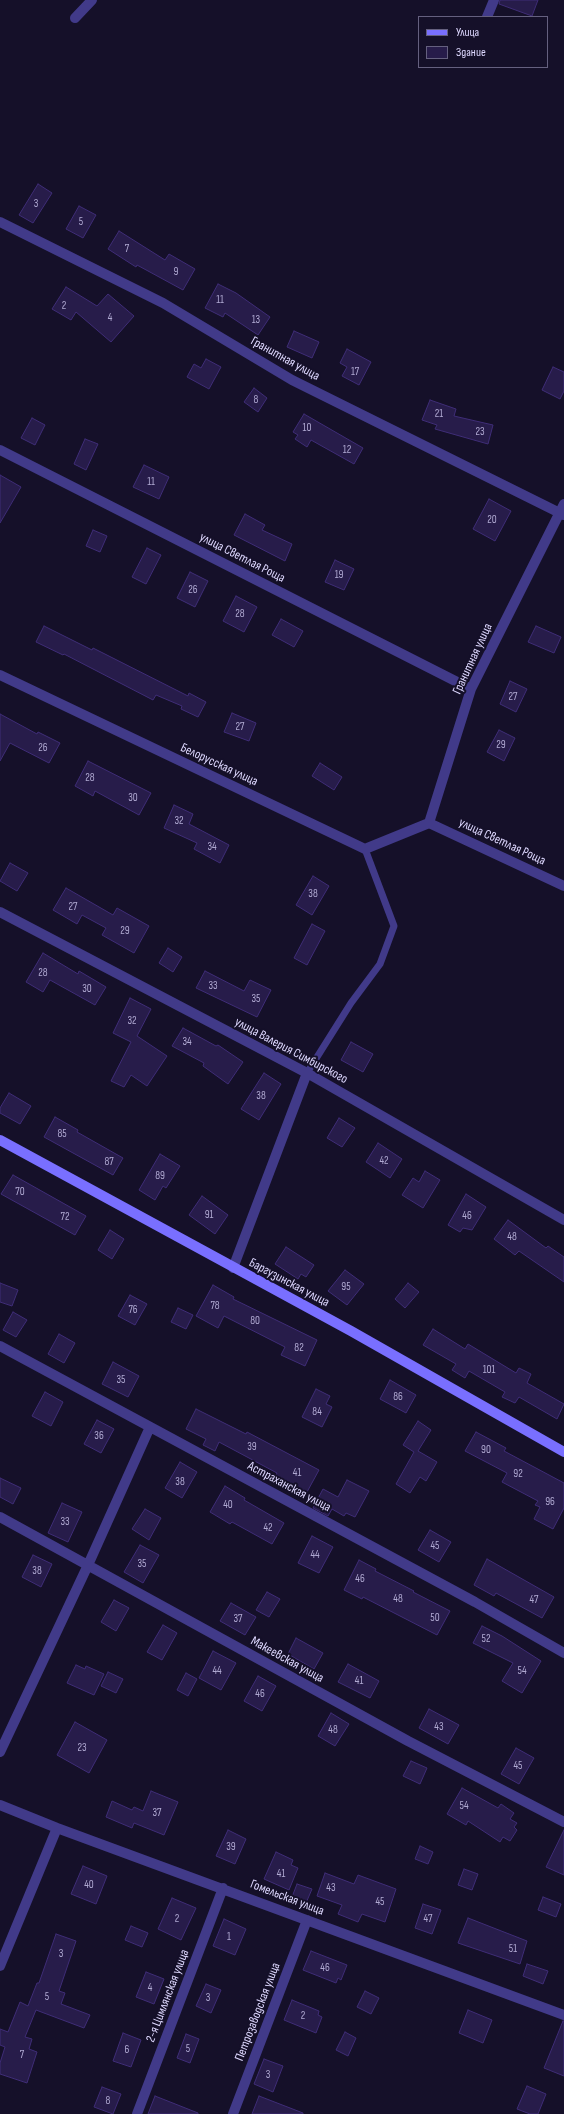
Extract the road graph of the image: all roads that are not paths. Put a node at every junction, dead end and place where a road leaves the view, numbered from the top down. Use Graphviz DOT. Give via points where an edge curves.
graph roads {
  1 [pos="92,0"];
  2 [pos="494,0"];
  3 [pos="487,16"];
  4 [pos="75,18"];
  5 [pos="0,222"];
  6 [pos="0,450"];
  7 [pos="563,511"];
  8 [pos="0,675"];
  9 [pos="471,689"];
  10 [pos="429,823"];
  11 [pos="365,849"];
  12 [pos="564,886"];
  13 [pos="0,912"];
  14 [pos="308,1073"];
  15 [pos="0,1140"];
  16 [pos="564,1220"];
  17 [pos="233,1268"];
  18 [pos="0,1346"];
  19 [pos="150,1428"];
  20 [pos="564,1452"];
  21 [pos="0,1517"];
  22 [pos="88,1565"];
  23 [pos="564,1653"];
  24 [pos="1,1747"];
  25 [pos="0,1805"];
  26 [pos="564,1822"];
  27 [pos="57,1828"];
  28 [pos="223,1888"];
  29 [pos="307,1920"];
  30 [pos="0,1966"];
  31 [pos="564,2015"];
  32 [pos="136,2114"];
  33 [pos="233,2114"];
  1 -- 4 [label="street"];
  2 -- 3 [label="street"];
  5 -- 7 [label="street, Гранитная улица" via="162,303 292,380"];
  6 -- 9 [label="street, улица Светлая Роща"];
  7 -- 9 [label="street, Гранитная улица"];
  8 -- 11 [label="street, Белорусская улица"];
  9 -- 10 [label="street, Гранитная улица"];
  10 -- 11 [label="street"];
  10 -- 12 [label="street, улица Светлая Роща"];
  11 -- 14 [label="lane" via="394,926 380,964 351,1003"];
  13 -- 14 [label="street, улица Валерия Симбирского"];
  14 -- 16 [label="street, улица Валерия Симбирского"];
  14 -- 17 [label="street"];
  15 -- 17 [label="street, Баргузинская улица"];
  17 -- 20 [label="street, Баргузинская улица" via="351,1331"];
  18 -- 19 [label="street, Астраханская улица"];
  19 -- 22 [label="street"];
  19 -- 23 [label="street, Астраханская улица" via="475,1602"];
  21 -- 22 [label="street, Макеевская улица"];
  22 -- 24 [label="street"];
  22 -- 26 [label="street, Макеевская улица"];
  25 -- 27 [label="street, Гомельская улица"];
  27 -- 28 [label="street, Гомельская улица"];
  27 -- 30 [label="street"];
  28 -- 29 [label="street, Гомельская улица"];
  28 -- 32 [label="street, 2-я Цимлянская улица"];
  29 -- 31 [label="street, Гомельская улица"];
  29 -- 33 [label="street, Петрозаводская улица"];
}
